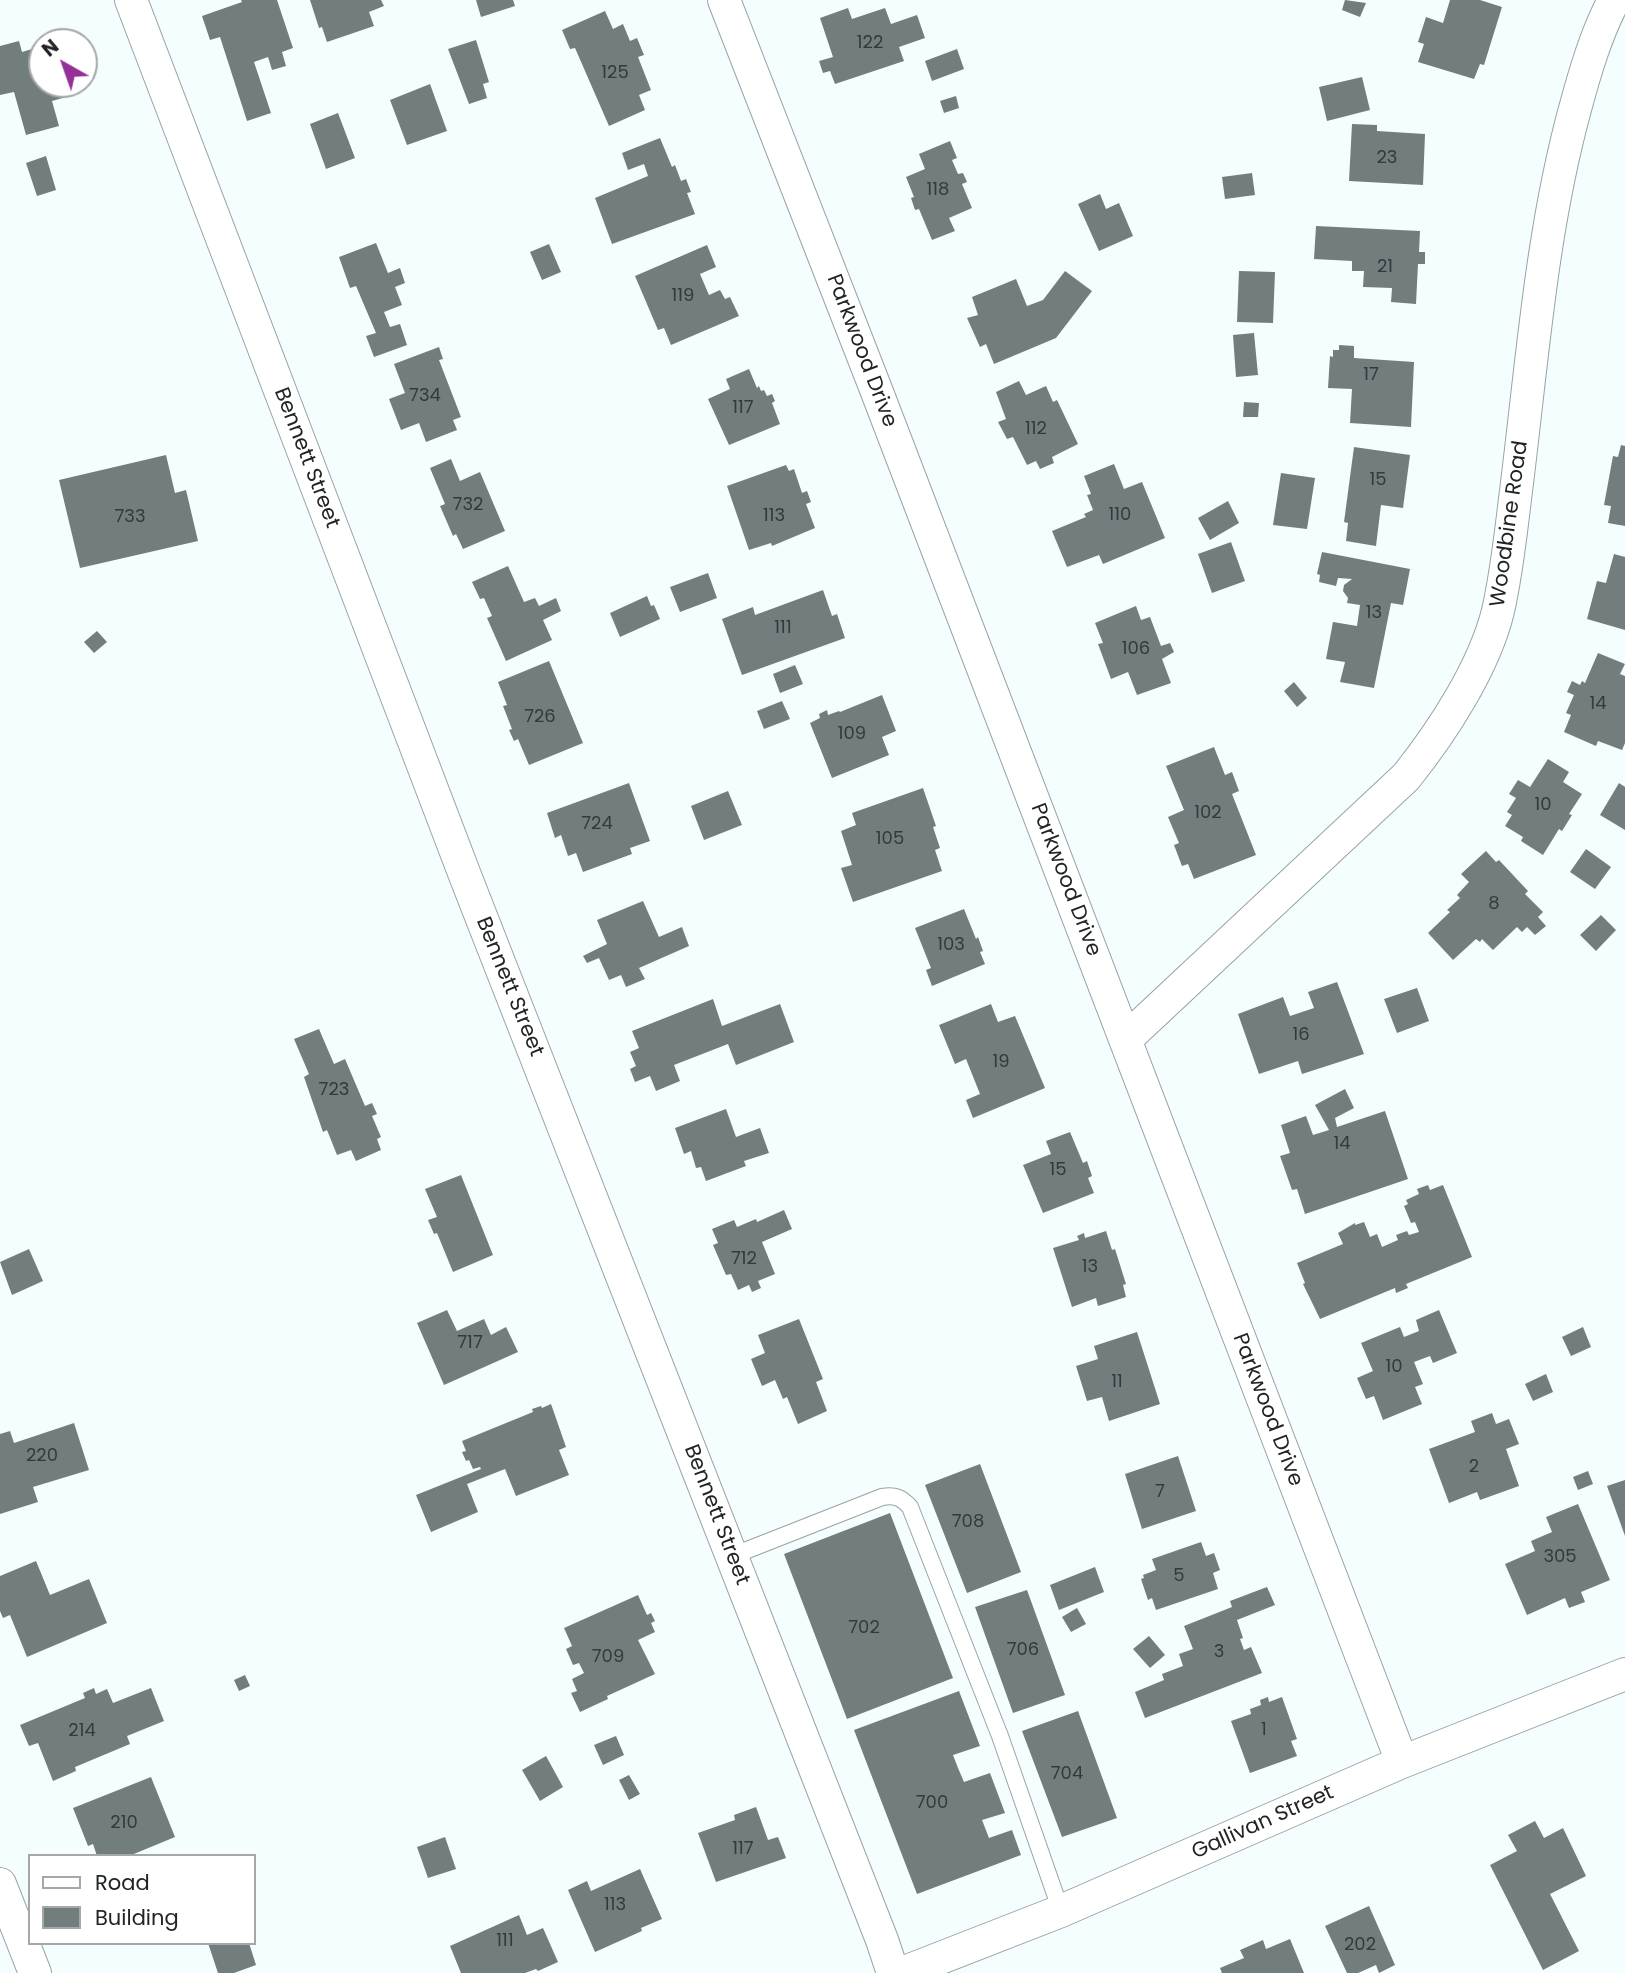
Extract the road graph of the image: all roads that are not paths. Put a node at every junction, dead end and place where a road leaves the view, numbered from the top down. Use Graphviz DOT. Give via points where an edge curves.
graph roads {
  1 [pos="131,0"];
  2 [pos="724,0"];
  3 [pos="1614,0"];
  4 [pos="1126,1039"];
  5 [pos="732,1556"];
  6 [pos="1625,1674"];
  7 [pos="1402,1762"];
  8 [pos="0,1884"];
  9 [pos="1061,1911"];
  10 [pos="35,1973"];
  11 [pos="892,1973"];
  12 [pos="902,1973"];
  1 -- 5 [label="street, Bennett Street" via="466,878"];
  2 -- 4 [label="street, Parkwood Drive"];
  3 -- 4 [label="street, Woodbine Road" via="1583,79 1562,158 1507,560 1498,613 1479,661 1435,741 1406,777"];
  4 -- 7 [label="street, Parkwood Drive"];
  5 -- 9 [label="lane" via="883,1497 903,1499 1000,1736"];
  5 -- 11 [label="street, Bennett Street"];
  6 -- 7 [label="street, Gallivan Street"];
  7 -- 9 [label="street, Gallivan Street"];
  8 -- 10 [label="street"];
  9 -- 12 [label="street, Gallivan Street"];
}
